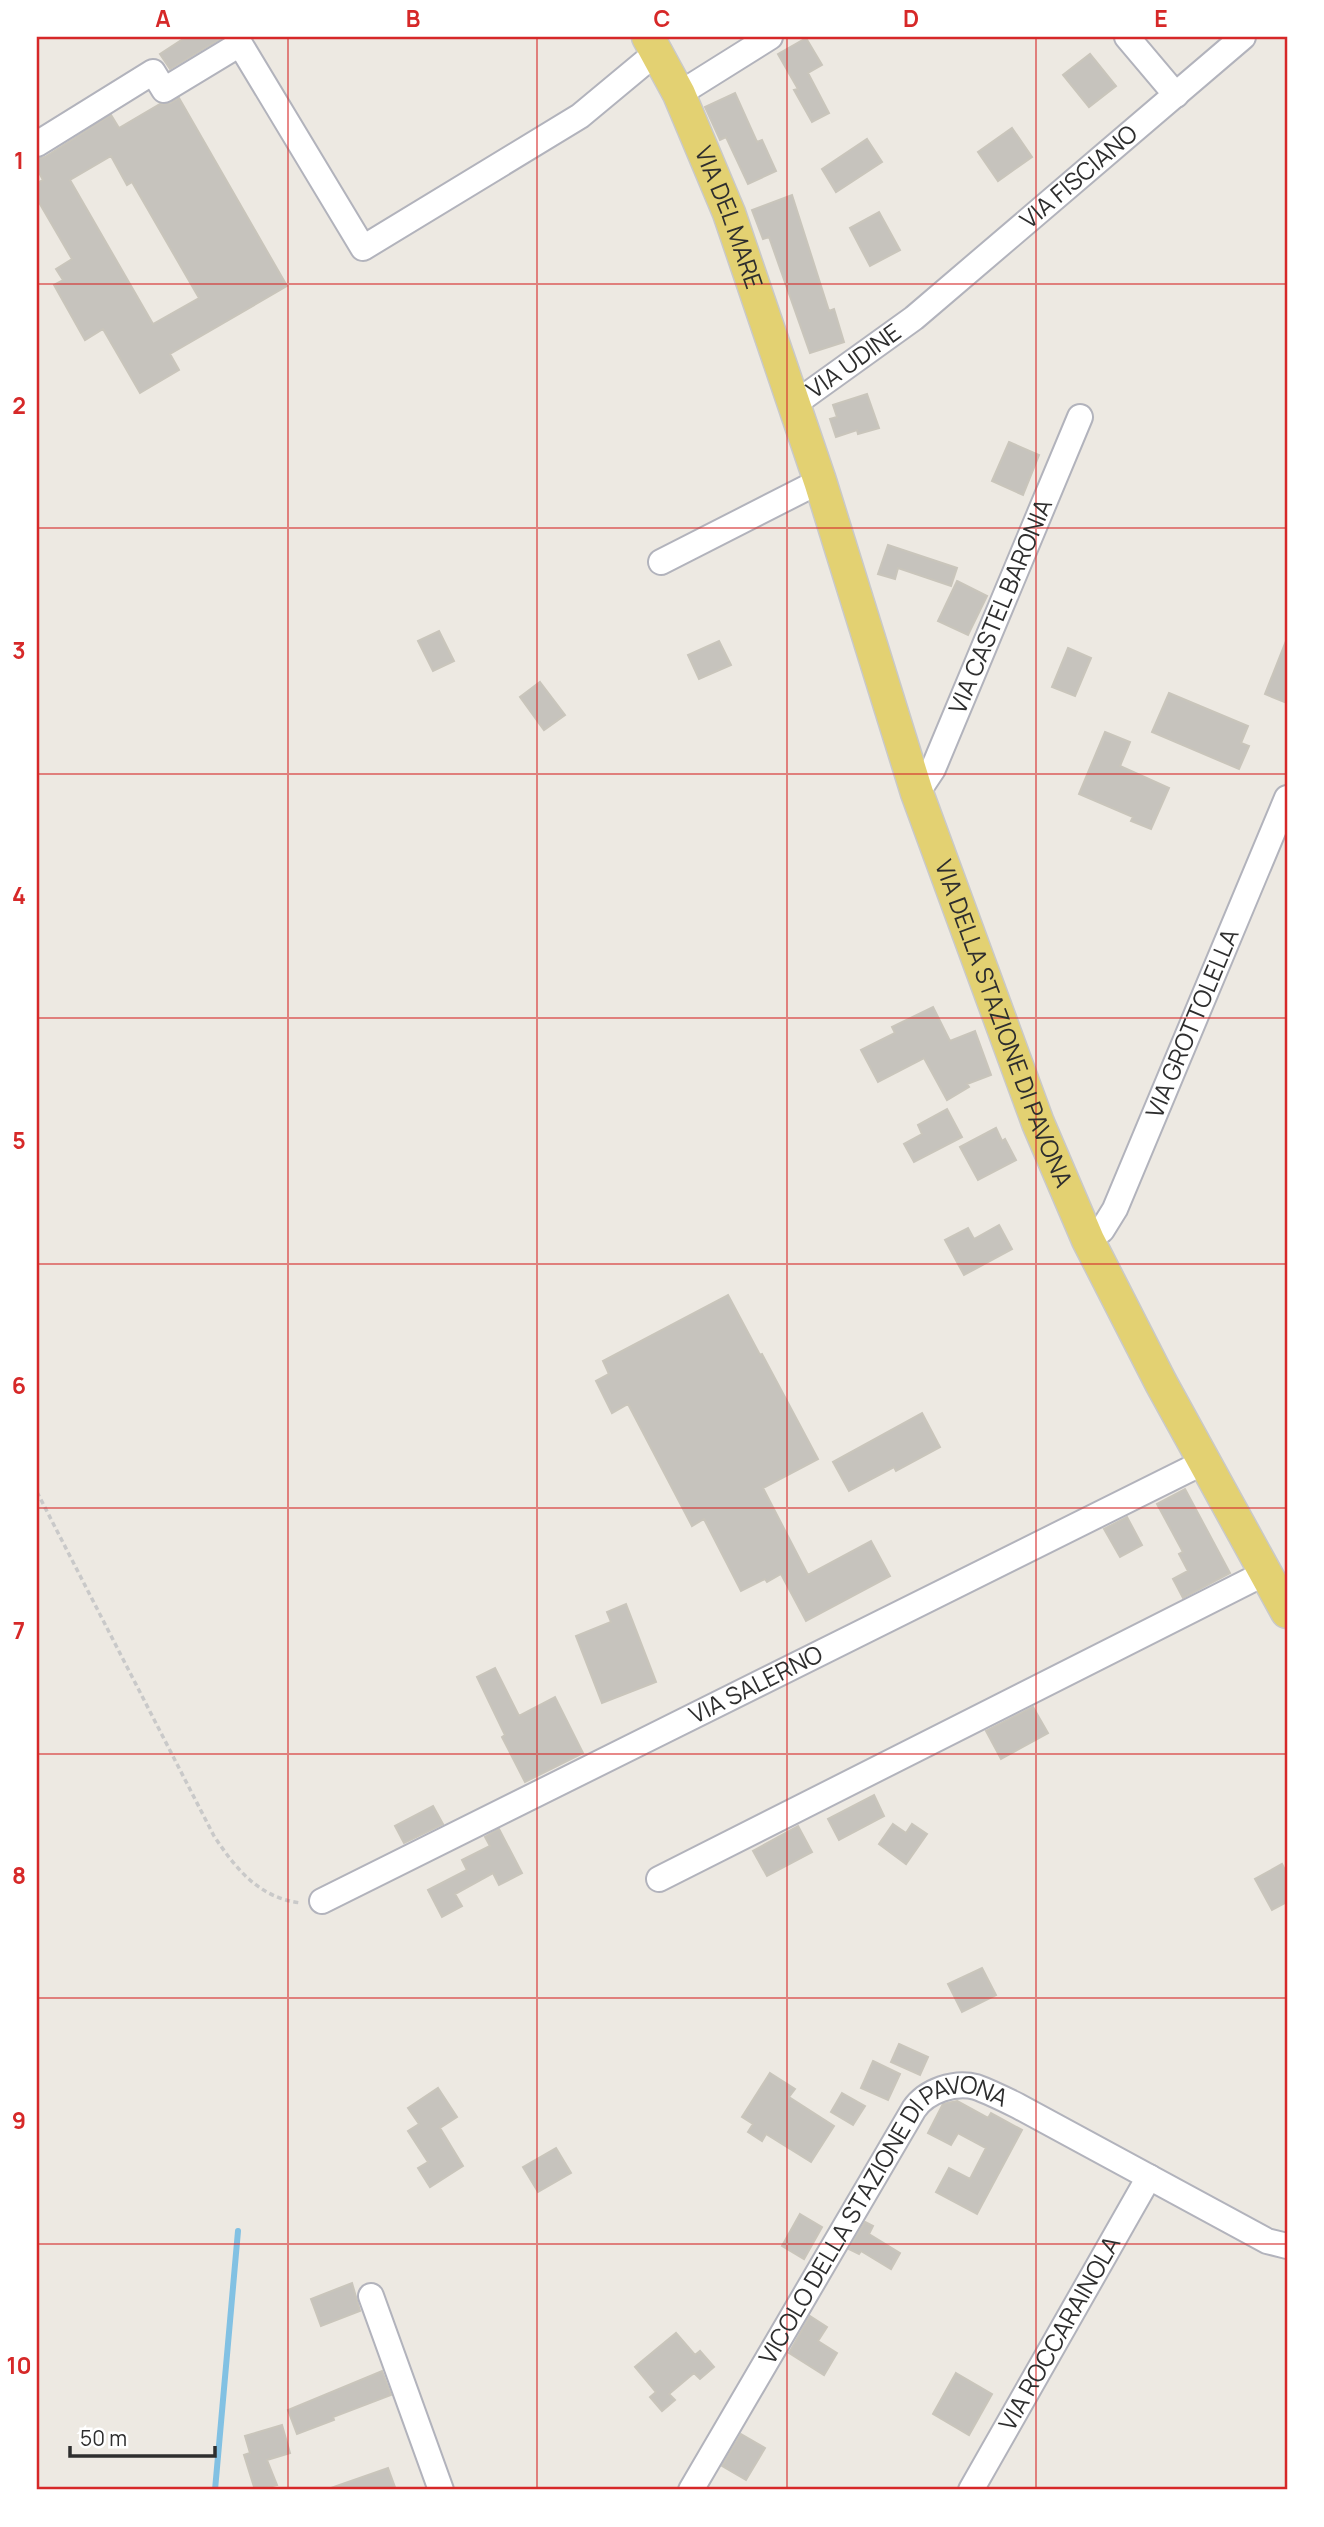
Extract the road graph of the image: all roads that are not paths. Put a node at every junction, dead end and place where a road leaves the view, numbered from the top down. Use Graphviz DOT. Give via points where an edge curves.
graph roads {
  1 [pos="770,37"];
  2 [pos="1127,37"];
  3 [pos="1243,37"];
  4 [pos="653,44"];
  5 [pos="679,94"];
  6 [pos="1176,94"];
  7 [pos="37,144"];
  8 [pos="914,318"];
  9 [pos="793,405"];
  10 [pos="1080,416"];
  11 [pos="820,481"];
  12 [pos="660,562"];
  13 [pos="917,793"];
  14 [pos="1287,799"];
  15 [pos="1088,1240"];
  16 [pos="1197,1466"];
  17 [pos="1265,1573"];
  18 [pos="1287,1612"];
  19 [pos="659,1880"];
  20 [pos="322,1901"];
  21 [pos="1149,2177"];
  22 [pos="1287,2246"];
  23 [pos="370,2296"];
  24 [pos="441,2490"];
  25 [pos="691,2490"];
  26 [pos="971,2490"];
  1 -- 5 [label="street"];
  2 -- 6 [label="street"];
  3 -- 6 [label="street, VIA FISCIANO"];
  4 -- 5 [label="main road, VIA DEL MARE"];
  4 -- 7 [label="street" via="580,116 363,248 240,44 205,70 164,90 153,72"];
  5 -- 9 [label="main road, VIA DEL MARE" via="729,213"];
  6 -- 8 [label="street, VIA FISCIANO"];
  8 -- 9 [label="street, VIA UDINE"];
  9 -- 11 [label="main road, VIA DELLA STAZIONE DI PAVONA"];
  10 -- 13 [label="street, VIA CASTEL BARONIA" via="933,769"];
  11 -- 12 [label="street"];
  11 -- 13 [label="main road, VIA DELLA STAZIONE DI PAVONA"];
  13 -- 15 [label="main road, VIA DELLA STAZIONE DI PAVONA" via="1038,1123"];
  14 -- 15 [label="street, VIA GROTTOLELLA" via="1115,1209 1102,1230"];
  15 -- 16 [label="main road, VIA DELLA STAZIONE DI PAVONA"];
  16 -- 17 [label="main road, VIA DELLA STAZIONE DI PAVONA"];
  16 -- 20 [label="street, VIA SALERNO"];
  17 -- 18 [label="main road, VIA DELLA STAZIONE DI PAVONA"];
  17 -- 19 [label="street"];
  21 -- 22 [label="street, VICOLO DELLA STAZIONE DI PAVONA" via="1267,2241"];
  21 -- 25 [label="street, VICOLO DELLA STAZIONE DI PAVONA" via="980,2089 960,2086 928,2095 914,2109"];
  21 -- 26 [label="street, VIA ROCCARAINOLA"];
  23 -- 24 [label="street"];
}
